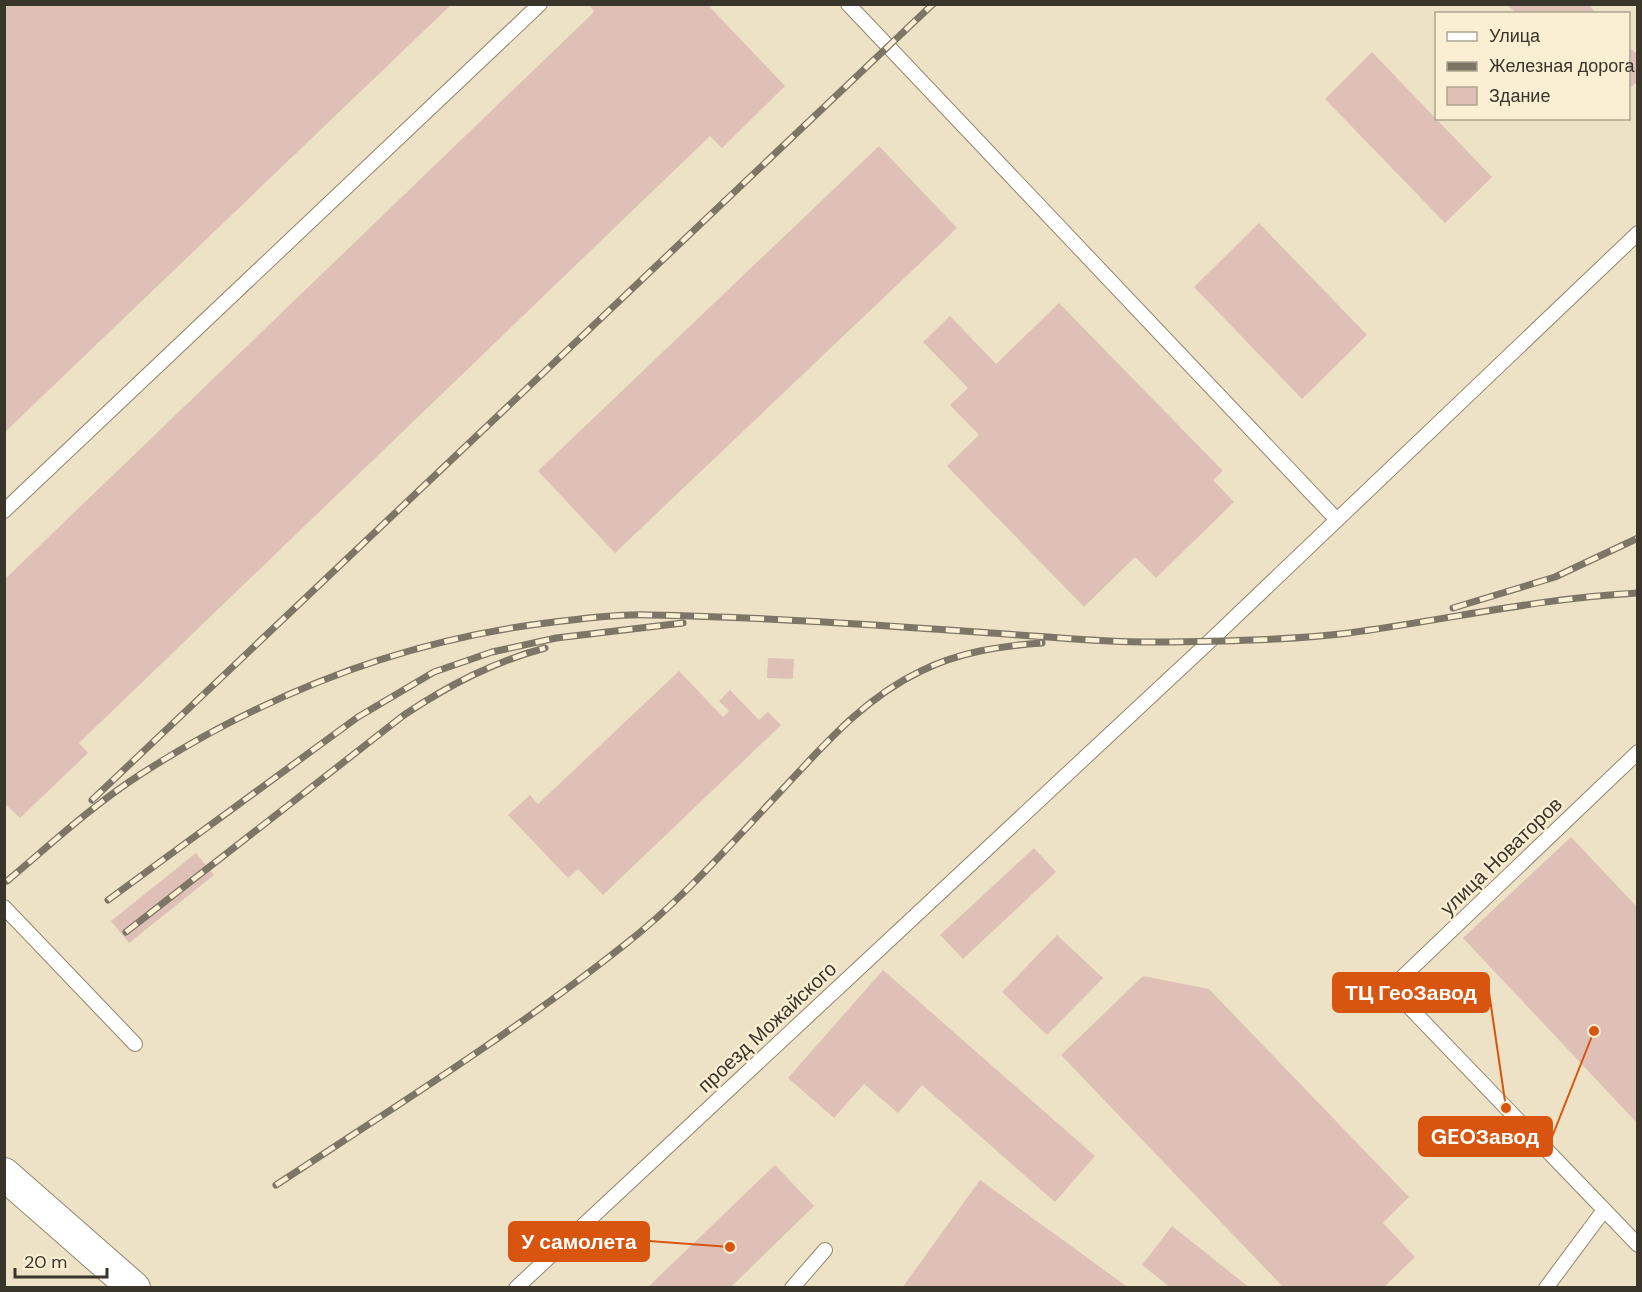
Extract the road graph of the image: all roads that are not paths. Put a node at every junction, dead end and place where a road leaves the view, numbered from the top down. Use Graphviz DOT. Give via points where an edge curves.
graph roads {
  1 [pos="540,4"];
  2 [pos="848,4"];
  3 [pos="1638,233"];
  4 [pos="4,511"];
  5 [pos="1337,520"];
  6 [pos="1638,752"];
  7 [pos="4,907"];
  8 [pos="135,1044"];
  9 [pos="4,1174"];
  10 [pos="1604,1210"];
  11 [pos="1638,1245"];
  12 [pos="825,1250"];
  13 [pos="134,1287"];
  14 [pos="516,1287"];
  15 [pos="792,1287"];
  16 [pos="1546,1287"];
  1 -- 4 [label="lane"];
  2 -- 5 [label="lane"];
  3 -- 5 [label="lane, проезд Можайского"];
  5 -- 14 [label="lane, проезд Можайского"];
  6 -- 10 [label="lane, улица Новаторов" via="1391,988"];
  7 -- 8 [label="lane"];
  9 -- 13 [label="street"];
  10 -- 11 [label="lane"];
  10 -- 16 [label="lane"];
  12 -- 15 [label="lane"];
}
